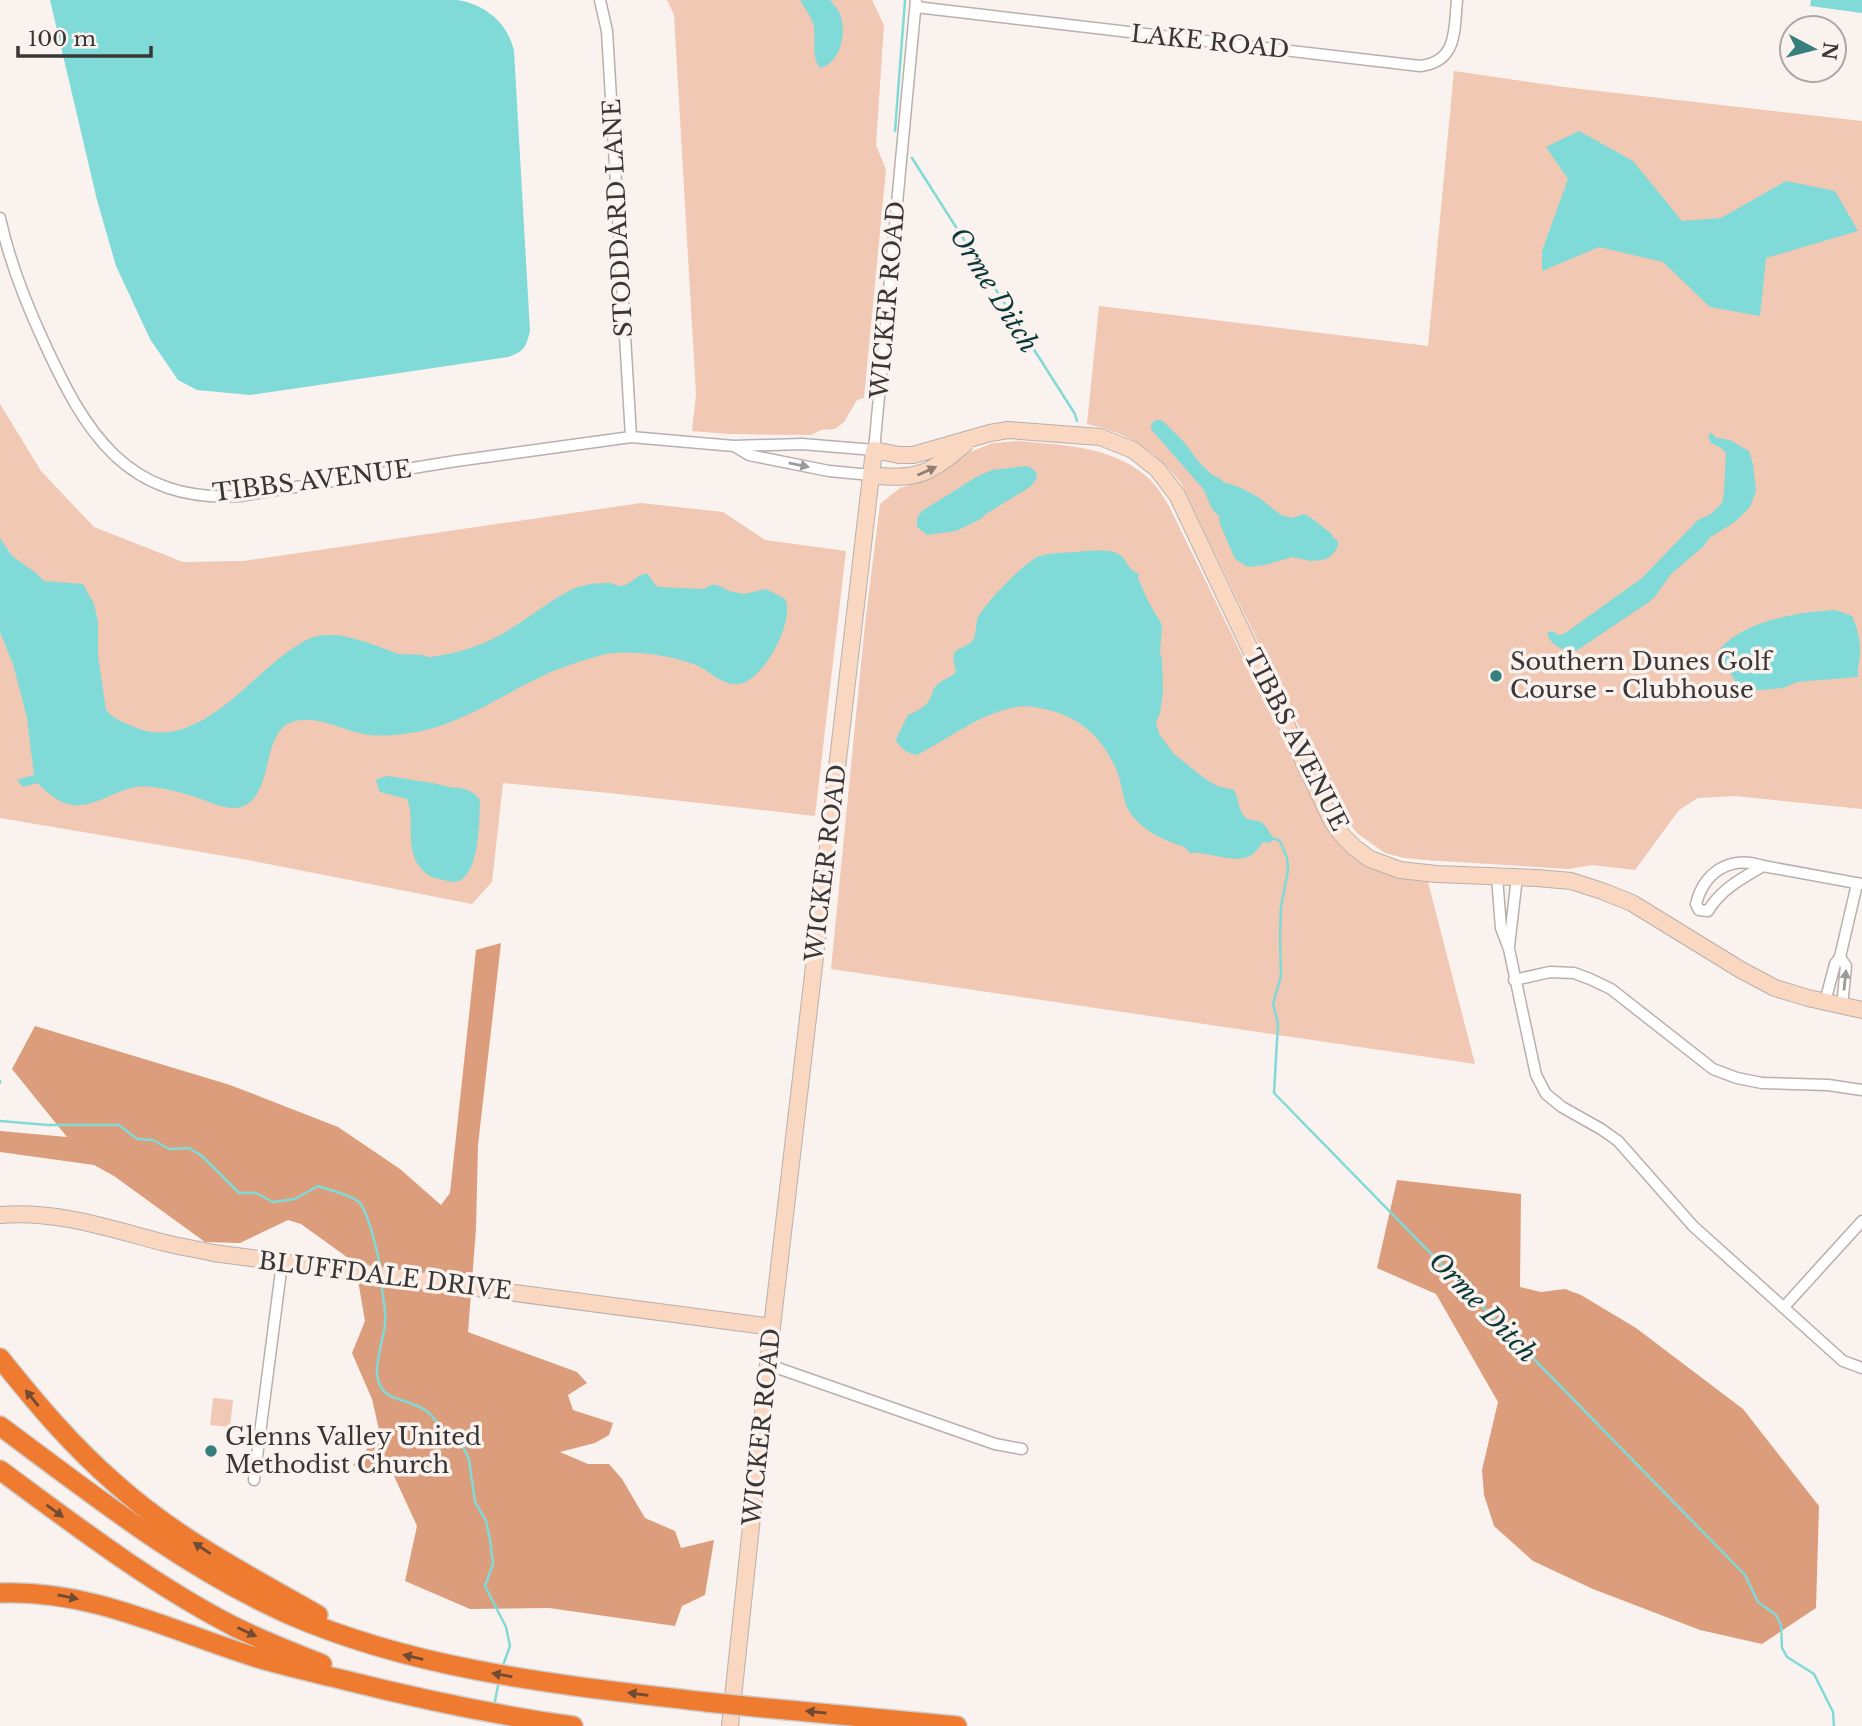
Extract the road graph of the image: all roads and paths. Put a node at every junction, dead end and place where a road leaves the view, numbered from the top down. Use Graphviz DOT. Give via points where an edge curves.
graph roads {
  1 [pos="600,0"];
  2 [pos="1457,0"];
  3 [pos="916,4"];
  4 [pos="1,223"];
  5 [pos="631,437"];
  6 [pos="974,438"];
  7 [pos="734,446"];
  8 [pos="874,450"];
  9 [pos="871,475"];
  10 [pos="1763,866"];
  11 [pos="1497,877"];
  12 [pos="1517,877"];
  13 [pos="1860,884"];
  14 [pos="1508,949"];
  15 [pos="1840,957"];
  16 [pos="1514,980"];
  17 [pos="1825,1002"];
  18 [pos="1842,1006"];
  19 [pos="1862,1010"];
  20 [pos="1862,1090"];
  21 [pos="0,1215"];
  22 [pos="1862,1221"];
  23 [pos="282,1263"];
  24 [pos="1784,1307"];
  25 [pos="772,1327"];
  26 [pos="0,1358"];
  27 [pos="769,1365"];
  28 [pos="1862,1368"];
  29 [pos="0,1426"];
  30 [pos="1023,1449"];
  31 [pos="0,1471"];
  32 [pos="254,1480"];
  33 [pos="0,1592"];
  34 [pos="367,1643"];
  35 [pos="426,1700"];
  36 [pos="573,1726"];
  37 [pos="730,1726"];
  38 [pos="957,1726"];
  1 -- 5 [label="street, STODDARD LANE" via="607,30"];
  2 -- 3 [label="street, LAKE ROAD" via="1451,46 1433,64 1420,66"];
  3 -- 8 [label="street, WICKER ROAD"];
  4 -- 5 [label="street, TIBBS AVENUE" via="59,374 100,441 155,483 183,492 240,496"];
  5 -- 7 [label="street, TIBBS AVENUE"];
  6 -- 8 [label="street, TIBBS AVENUE" via="913,455"];
  9 -- 6 [label="street, TIBBS AVENUE, one-way" via="921,474"];
  6 -- 11 [label="street, TIBBS AVENUE" via="1008,430 1100,437 1133,450 1157,469 1177,495 1282,720 1342,835 1370,859 1400,870"];
  7 -- 8 [label="street, TIBBS AVENUE" via="802,444"];
  7 -- 9 [label="street, TIBBS AVENUE, one-way" via="749,455"];
  8 -- 9 [label="street, WICKER ROAD"];
  9 -- 25 [label="street, WICKER ROAD"];
  10 -- 10 [label="street" via="1733,863 1715,871 1699,890 1699,910 1708,911 1731,884"];
  10 -- 13 [label="street"];
  11 -- 12 [label="street, TIBBS AVENUE"];
  11 -- 14 [label="street" via="1501,928"];
  12 -- 14 [label="street"];
  12 -- 17 [label="street, TIBBS AVENUE" via="1571,881 1632,903 1774,988"];
  13 -- 15 [label="street"];
  14 -- 16 [label="street"];
  15 -- 17 [label="street"];
  18 -- 15 [label="street, one-way" via="1846,966"];
  16 -- 20 [label="street" via="1550,972 1590,979 1611,989 1713,1069 1737,1078"];
  16 -- 24 [label="street" via="1536,1074 1546,1094 1618,1141 1693,1226"];
  17 -- 18 [label="street, TIBBS AVENUE"];
  18 -- 19 [label="street, TIBBS AVENUE"];
  21 -- 23 [label="street, BLUFFDALE DRIVE" via="78,1220 168,1244"];
  22 -- 24 [label="street"];
  23 -- 25 [label="street, BLUFFDALE DRIVE"];
  23 -- 32 [label="street"];
  24 -- 28 [label="street" via="1843,1361"];
  25 -- 27 [label="street, WICKER ROAD"];
  34 -- 26 [label="highway, one-way" via="226,1563 151,1512 79,1450"];
  27 -- 30 [label="street" via="995,1444"];
  27 -- 37 [label="street, WICKER ROAD"];
  29 -- 34 [label="highway" via="195,1564 288,1614"];
  31 -- 35 [label="highway, one-way" via="160,1584 222,1620 344,1673"];
  33 -- 35 [label="highway, one-way" via="92,1602 261,1659"];
  38 -- 34 [label="highway, one-way, bridge" via="543,1683"];
  35 -- 36 [label="highway"];
}
